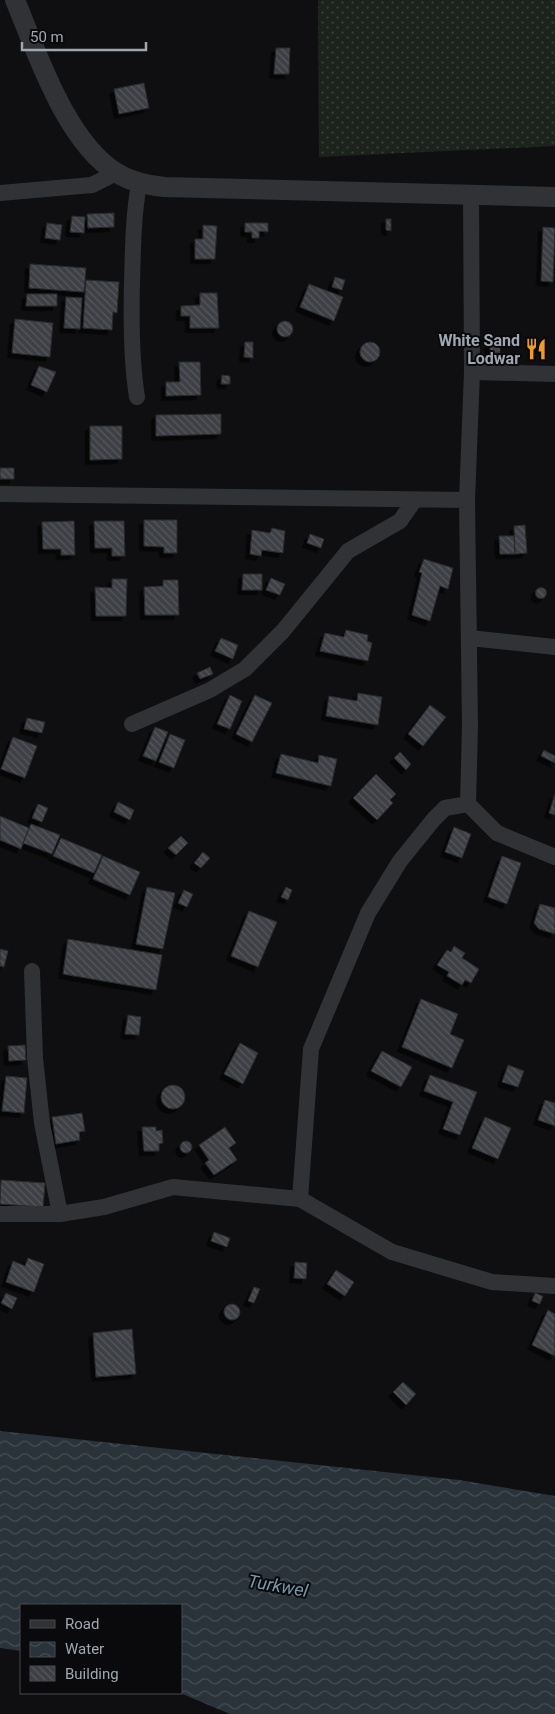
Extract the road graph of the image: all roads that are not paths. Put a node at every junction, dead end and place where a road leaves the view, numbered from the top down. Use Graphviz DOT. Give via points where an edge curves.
graph roads {
  1 [pos="16,0"];
  2 [pos="116,173"];
  3 [pos="139,184"];
  4 [pos="0,193"];
  5 [pos="471,195"];
  6 [pos="555,197"];
  7 [pos="472,372"];
  8 [pos="555,374"];
  9 [pos="137,397"];
  10 [pos="0,494"];
  11 [pos="467,500"];
  12 [pos="414,501"];
  13 [pos="470,638"];
  14 [pos="555,647"];
  15 [pos="132,724"];
  16 [pos="468,804"];
  17 [pos="555,858"];
  18 [pos="32,971"];
  19 [pos="300,1199"];
  20 [pos="0,1214"];
  21 [pos="60,1214"];
  22 [pos="555,1286"];
  1 -- 2 [label="street" via="41,65 76,131 95,156"];
  2 -- 3 [label="street"];
  2 -- 4 [label="street" via="92,185"];
  3 -- 5 [label="street"];
  3 -- 9 [label="street" via="133,214 131,328 131,359"];
  5 -- 6 [label="street"];
  5 -- 7 [label="street"];
  7 -- 8 [label="street"];
  7 -- 11 [label="street"];
  10 -- 12 [label="street"];
  11 -- 12 [label="street"];
  11 -- 13 [label="street"];
  12 -- 15 [label="street" via="400,521 348,551 283,631 245,669 210,690"];
  13 -- 14 [label="street"];
  13 -- 16 [label="street"];
  16 -- 17 [label="street" via="497,833"];
  16 -- 19 [label="street" via="444,808 400,861 368,913 311,1049"];
  18 -- 21 [label="street" via="35,1058 42,1122"];
  19 -- 21 [label="street" via="173,1187 104,1208"];
  19 -- 22 [label="street" via="392,1252 492,1282"];
  20 -- 21 [label="street"];
}
